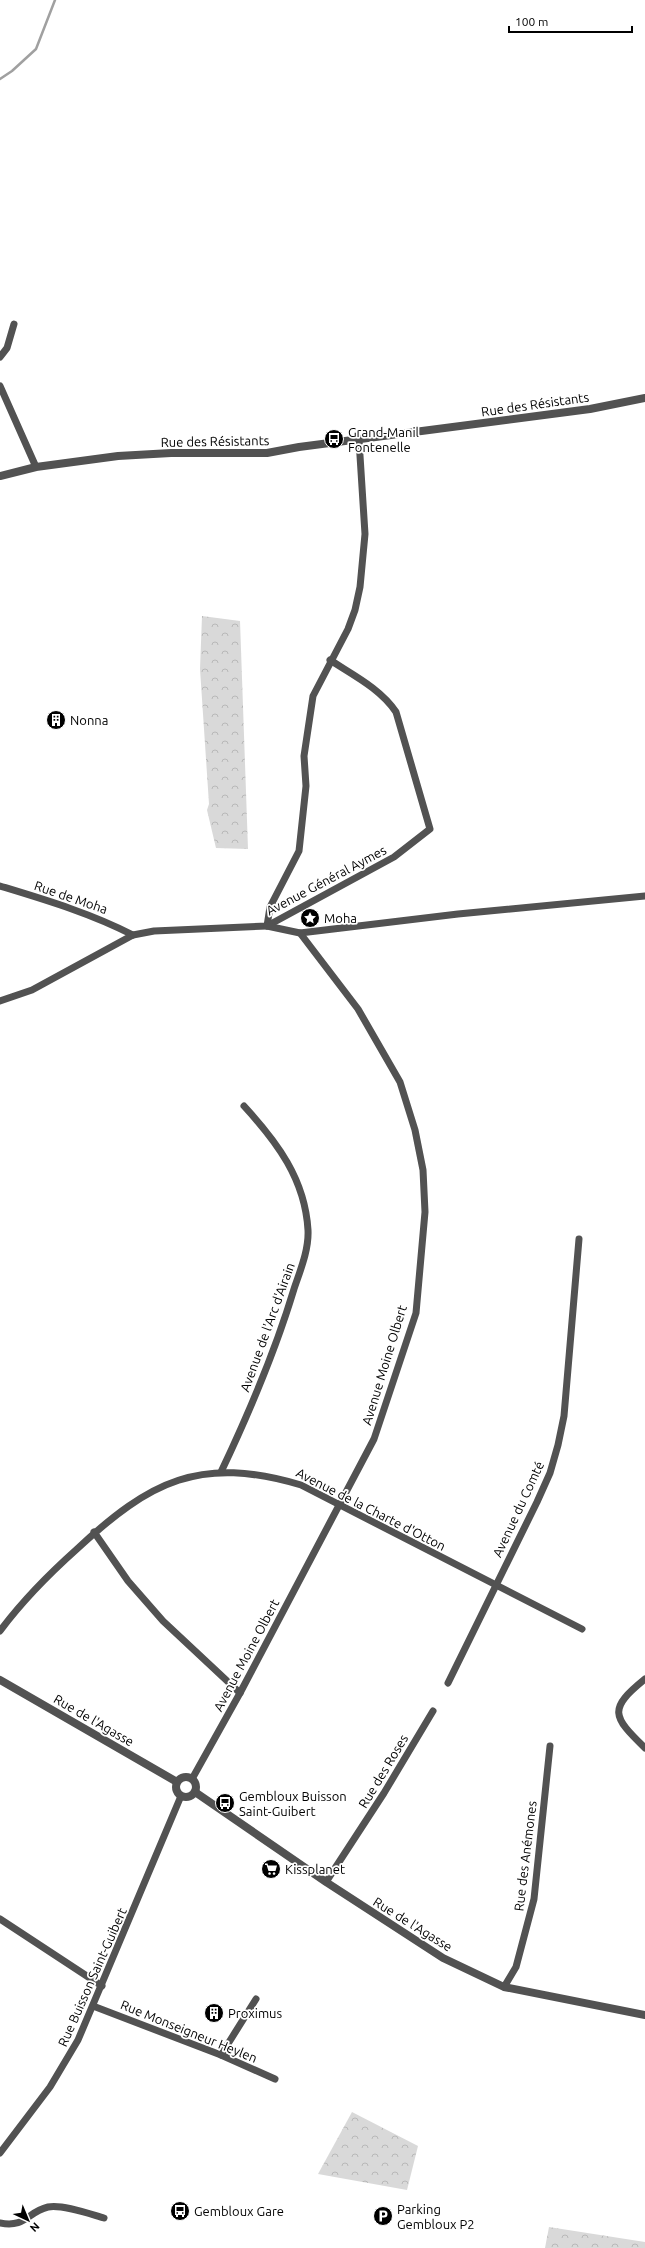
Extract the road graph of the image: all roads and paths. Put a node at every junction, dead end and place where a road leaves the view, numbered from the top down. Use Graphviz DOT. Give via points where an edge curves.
graph roads {
  1 [pos="14,324"];
  2 [pos="0,357"];
  3 [pos="0,386"];
  4 [pos="645,398"];
  5 [pos="359,440"];
  6 [pos="36,467"];
  7 [pos="0,476"];
  8 [pos="330,660"];
  9 [pos="0,886"];
  10 [pos="645,896"];
  11 [pos="267,926"];
  12 [pos="300,933"];
  13 [pos="133,934"];
  14 [pos="0,1001"];
  15 [pos="244,1106"];
  16 [pos="578,1239"];
  17 [pos="220,1472"];
  18 [pos="340,1506"];
  19 [pos="94,1532"];
  20 [pos="494,1586"];
  21 [pos="582,1629"];
  22 [pos="0,1631"];
  23 [pos="645,1679"];
  24 [pos="0,1680"];
  25 [pos="448,1683"];
  26 [pos="240,1693"];
  27 [pos="432,1711"];
  28 [pos="550,1746"];
  29 [pos="645,1748"];
  30 [pos="192,1779"];
  31 [pos="177,1782"];
  32 [pos="195,1792"];
  33 [pos="182,1796"];
  34 [pos="326,1882"];
  35 [pos="0,1919"];
  36 [pos="102,1986"];
  37 [pos="504,1987"];
  38 [pos="256,1999"];
  39 [pos="93,2006"];
  40 [pos="645,2015"];
  41 [pos="221,2055"];
  42 [pos="276,2079"];
  43 [pos="0,2153"];
  44 [pos="104,2218"];
  45 [pos="0,2223"];
  1 -- 2 [label="street" via="6,348"];
  3 -- 6 [label="street"];
  4 -- 5 [label="street, Rue des Résistants" via="590,409"];
  5 -- 6 [label="street, Rue des Résistants" via="267,453 118,456"];
  5 -- 8 [label="street" via="365,534 360,587 355,610"];
  6 -- 7 [label="street, Rue des Résistants"];
  8 -- 11 [label="street" via="314,696 308,726 304,756 306,786 299,851 270,907"];
  8 -- 11 [label="street, Avenue Général Aymes" via="376,690 389,701 396,712 430,829 394,857"];
  9 -- 13 [label="street, Rue de Moha" via="69,907 105,920"];
  10 -- 12 [label="street" via="458,914"];
  11 -- 12 [label="street"];
  11 -- 13 [label="street, Avenue Général Aymes"];
  12 -- 18 [label="street, Avenue Moine Olbert" via="358,1009 400,1082 415,1130 426,1212 416,1313 374,1439"];
  13 -- 14 [label="street, Avenue Général Aymes" via="32,990"];
  15 -- 17 [label="street, Avenue de l'Arc d'Airain" via="279,1147 293,1173 308,1231 305,1256 285,1318 240,1432"];
  16 -- 20 [label="street, Avenue du Comté" via="564,1416 558,1445 550,1473"];
  17 -- 18 [label="street, Avenue de la Charte d'Otton" via="252,1473 301,1485"];
  17 -- 19 [label="street, Avenue de la Charte d'Otton" via="197,1475 166,1484 134,1501"];
  18 -- 20 [label="street, Avenue de la Charte d'Otton"];
  18 -- 26 [label="street, Avenue Moine Olbert"];
  19 -- 22 [label="street, Avenue de la Charte d'Otton" via="37,1586"];
  19 -- 26 [label="street" via="128,1581 163,1621"];
  20 -- 21 [label="street, Avenue de la Charte d'Otton"];
  20 -- 25 [label="street, Avenue du Comté"];
  23 -- 29 [label="street" via="623,1698 617,1709 619,1718"];
  24 -- 31 [label="street, Rue de l'Agasse"];
  26 -- 30 [label="street, Avenue Moine Olbert"];
  27 -- 34 [label="street, Rue des Roses" via="384,1793"];
  28 -- 37 [label="street, Rue des Anémones" via="534,1899 516,1967"];
  30 -- 31 [label="street" via="182,1777"];
  30 -- 32 [label="street" via="195,1783"];
  31 -- 33 [label="street" via="176,1792"];
  32 -- 33 [label="street" via="188,1797"];
  32 -- 34 [label="street, Rue de l'Agasse"];
  33 -- 36 [label="street, Rue Buisson Saint-Guibert"];
  34 -- 37 [label="street, Rue de l'Agasse" via="444,1958"];
  35 -- 36 [label="street"];
  36 -- 39 [label="street, Rue Buisson Saint-Guibert"];
  37 -- 40 [label="street, Rue de l'Agasse"];
  38 -- 41 [label="street"];
  39 -- 41 [label="street, Rue Monseigneur Heylen"];
  39 -- 43 [label="street, Rue Buisson Saint-Guibert" via="60,2072"];
  41 -- 42 [label="street, Rue Monseigneur Heylen"];
  44 -- 45 [label="street" via="50,2206 38,2210 20,2224"];
}
